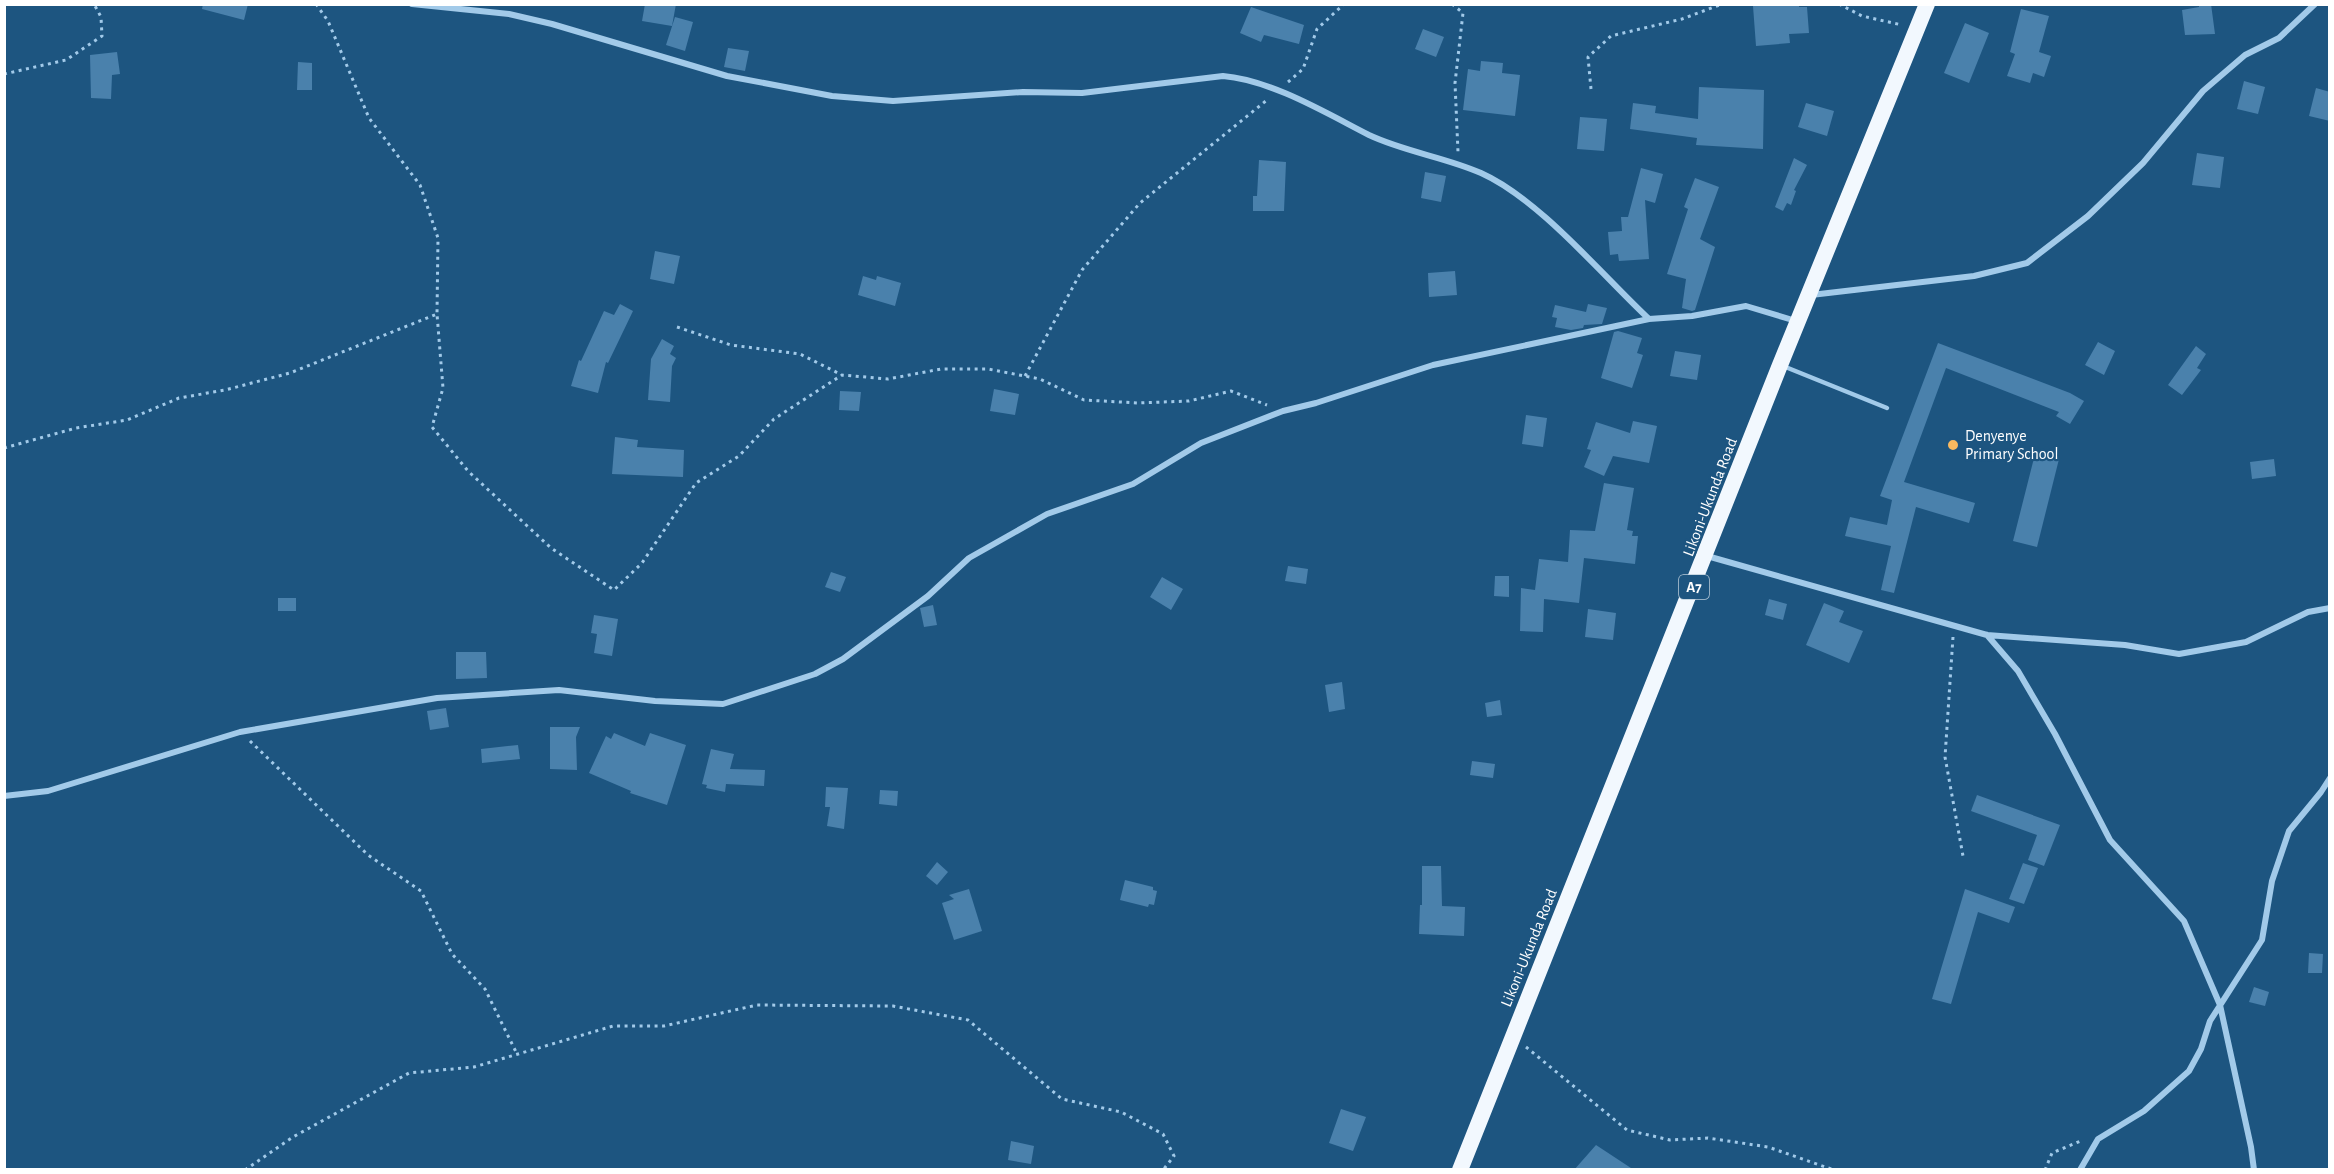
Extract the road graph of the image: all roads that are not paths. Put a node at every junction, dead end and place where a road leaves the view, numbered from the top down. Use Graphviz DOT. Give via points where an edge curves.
graph roads {
  1 [pos="412,4"];
  2 [pos="1927,4"];
  3 [pos="2315,4"];
  4 [pos="1808,296"];
  5 [pos="1648,319"];
  6 [pos="1798,322"];
  7 [pos="1780,365"];
  8 [pos="1887,408"];
  9 [pos="1706,556"];
  10 [pos="2330,608"];
  11 [pos="1987,635"];
  12 [pos="2330,778"];
  13 [pos="4,796"];
  14 [pos="2220,1005"];
  15 [pos="1460,1170"];
  16 [pos="2080,1170"];
  17 [pos="2254,1170"];
  1 -- 5 [label="street" via="542,21 727,76 832,96 893,101 1023,92 1082,93 1223,75 1243,77 1381,141 1482,173 1535,207"];
  2 -- 4 [label="highway, Likoni-Ukunda Road / A7"];
  3 -- 4 [label="street" via="2279,38 2245,55 2203,91 2143,163 2088,216 2027,263 1974,276"];
  4 -- 6 [label="highway, Likoni-Ukunda Road / A7"];
  5 -- 6 [label="street" via="1746,306"];
  5 -- 13 [label="street" via="1434,365 1283,411 1201,443 1133,484 1047,514 969,558 928,596 843,659 815,674 723,704 655,702 559,690 437,698 240,732 48,791"];
  6 -- 7 [label="highway, Likoni-Ukunda Road / A7"];
  7 -- 8 [label="lane"];
  7 -- 9 [label="highway, Likoni-Ukunda Road / A7"];
  9 -- 11 [label="street"];
  9 -- 15 [label="highway, Likoni-Ukunda Road / A7"];
  10 -- 11 [label="street" via="2308,612 2246,642 2179,654 2125,645"];
  11 -- 14 [label="street" via="2018,671 2110,840 2184,921"];
  12 -- 14 [label="street" via="2289,831 2272,881 2262,940"];
  14 -- 16 [label="street" via="2189,1071 2144,1111 2098,1139"];
  14 -- 17 [label="street"];
}
